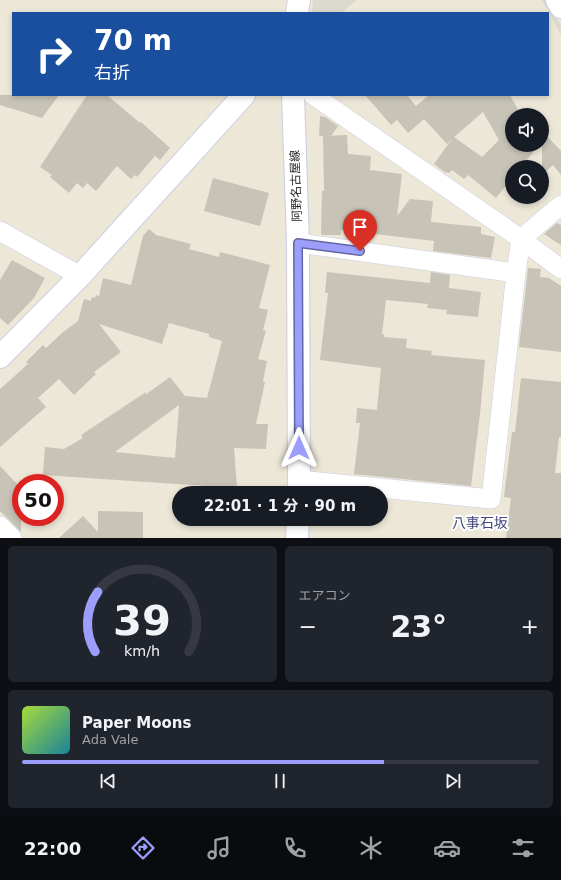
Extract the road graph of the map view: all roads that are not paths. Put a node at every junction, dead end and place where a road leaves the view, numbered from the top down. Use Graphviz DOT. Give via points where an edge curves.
graph roads {
  1 [pos="298,0"];
  2 [pos="558,0"];
  3 [pos="561,7"];
  4 [pos="297,12"];
  5 [pos="243,96"];
  6 [pos="292,96"];
  7 [pos="314,96"];
  8 [pos="561,205"];
  9 [pos="0,231"];
  10 [pos="521,239"];
  11 [pos="298,243"];
  12 [pos="561,269"];
  13 [pos="516,273"];
  14 [pos="80,276"];
  15 [pos="0,357"];
  16 [pos="299,486"];
  17 [pos="388,492"];
  18 [pos="0,526"];
  19 [pos="298,526"];
  20 [pos="12,538"];
  21 [pos="298,538"];
  1 -- 4 [label="main road"];
  2 -- 3 [label="main road"];
  5 -- 14 [label="main road"];
  6 -- 11 [label="main road, 阿野名古屋線"];
  7 -- 10 [label="street"];
  8 -- 10 [label="street"];
  9 -- 14 [label="street"];
  10 -- 12 [label="street"];
  10 -- 13 [label="street"];
  11 -- 13 [label="street"];
  11 -- 16 [label="main road, 阿野名古屋線"];
  13 -- 17 [label="street" via="491,500"];
  14 -- 15 [label="main road"];
  18 -- 20 [label="street"];
  19 -- 21 [label="main road"];
}
